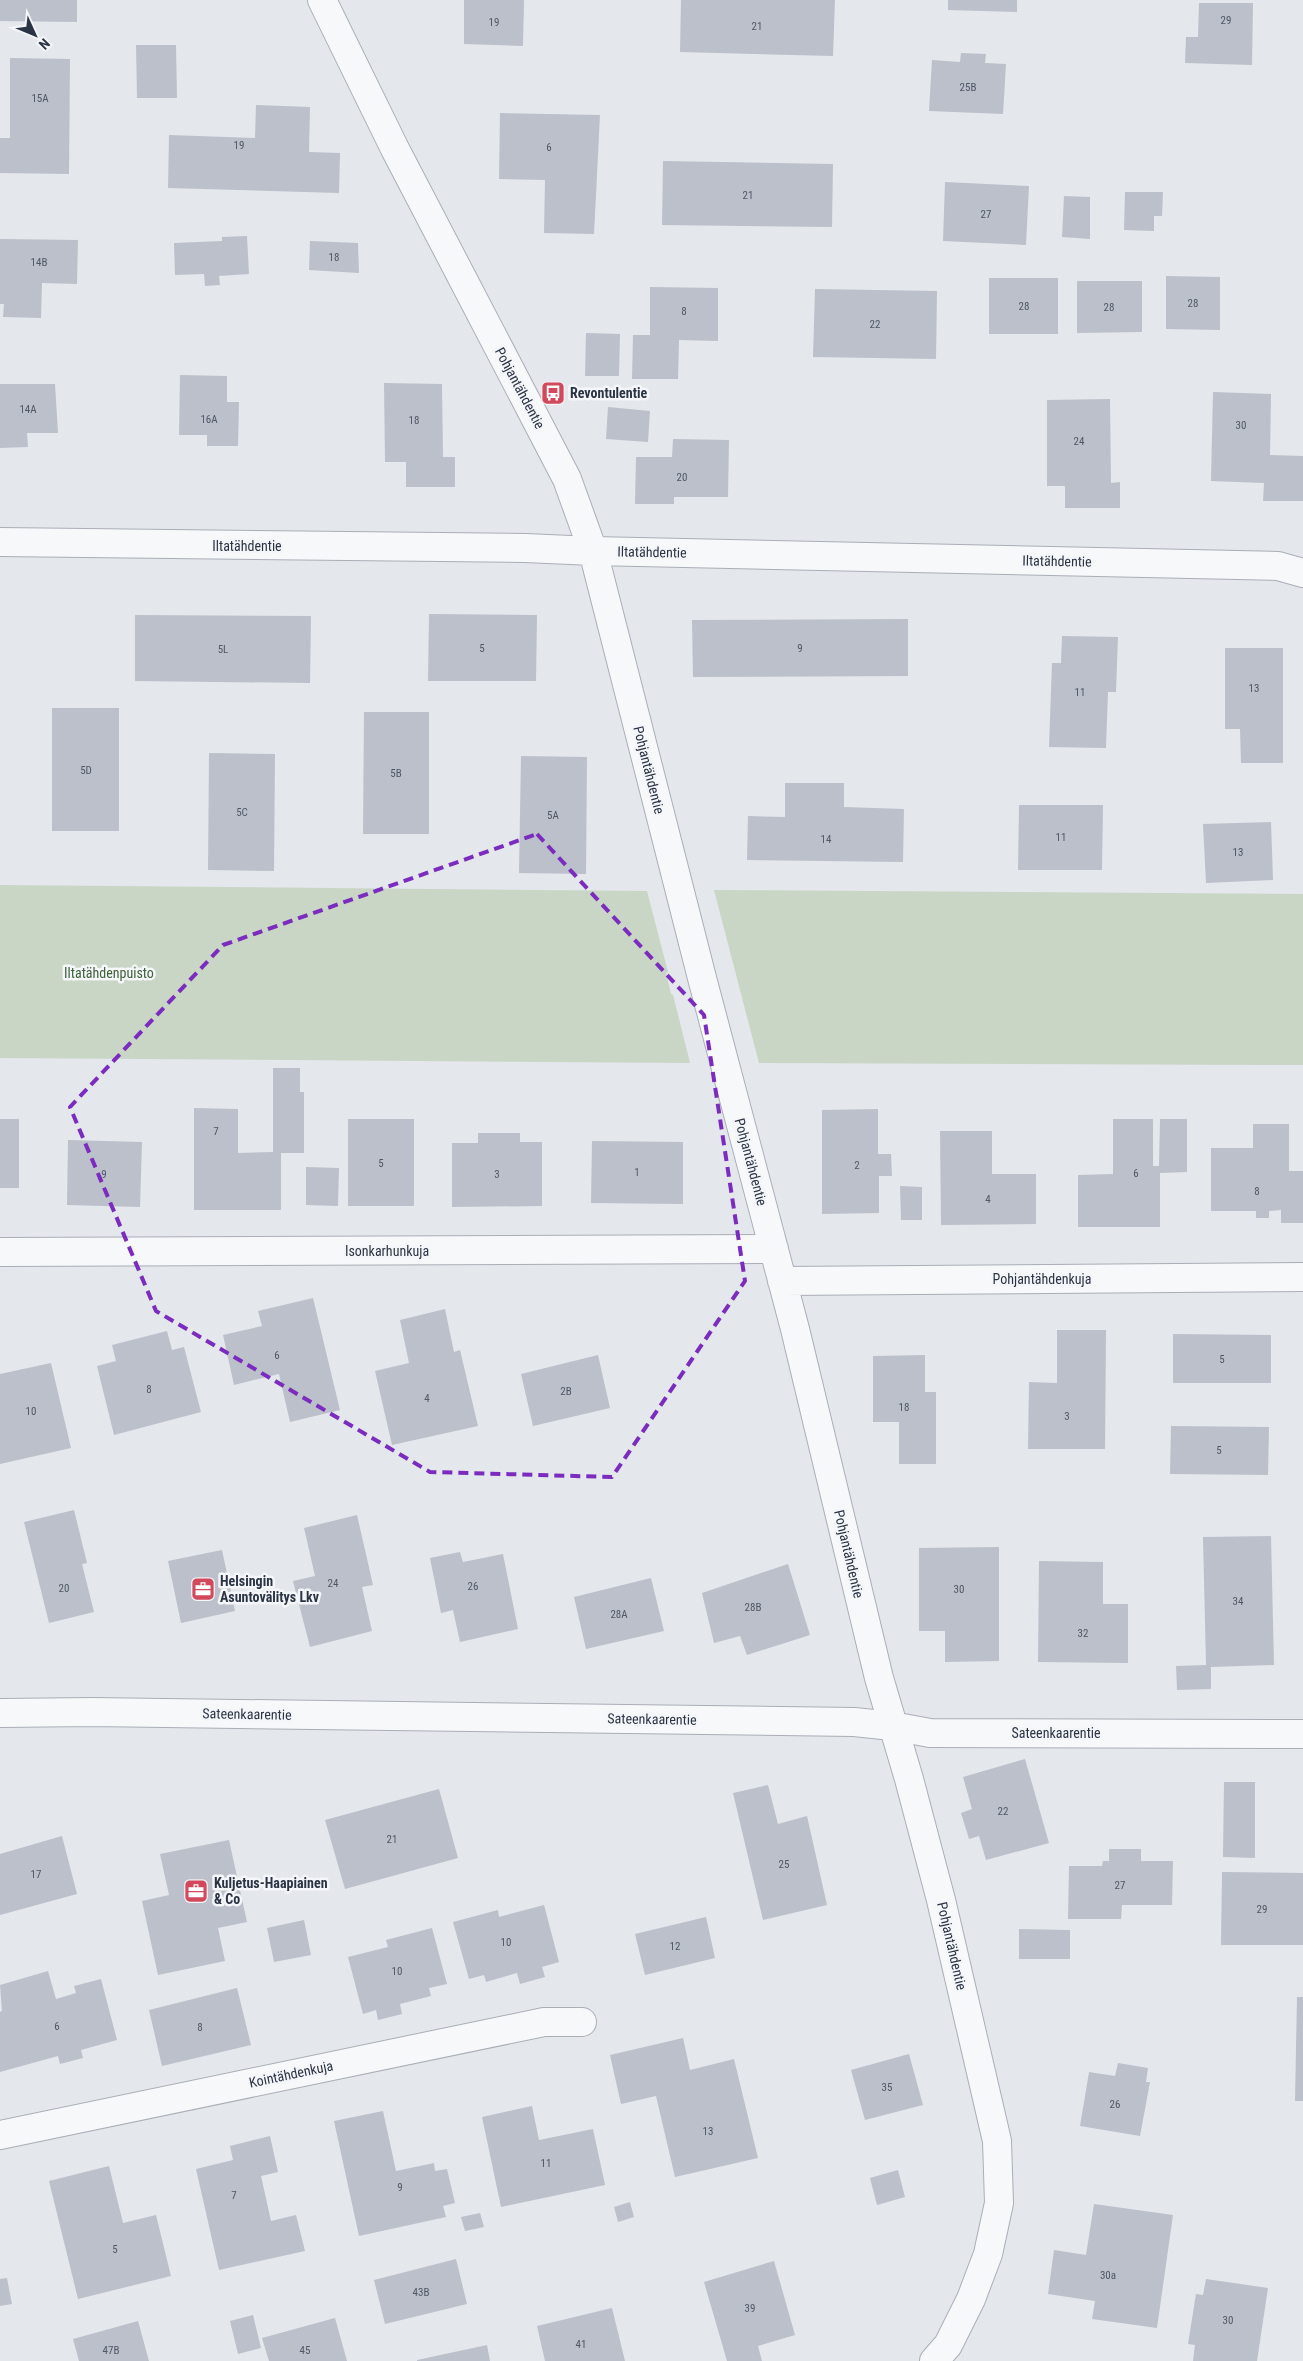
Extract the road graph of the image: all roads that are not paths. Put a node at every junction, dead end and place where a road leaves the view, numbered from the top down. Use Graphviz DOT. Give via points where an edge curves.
graph roads {
  1 [pos="322,0"];
  2 [pos="0,542"];
  3 [pos="594,551"];
  4 [pos="1303,573"];
  5 [pos="774,1249"];
  6 [pos="0,1252"];
  7 [pos="1303,1277"];
  8 [pos="782,1281"];
  9 [pos="0,1713"];
  10 [pos="892,1726"];
  11 [pos="1303,1734"];
  12 [pos="582,2022"];
  13 [pos="0,2134"];
  14 [pos="934,2361"];
  1 -- 3 [label="street, Pohjantähdentie" via="395,149 568,479"];
  2 -- 3 [label="street, Iltatähdentie"];
  3 -- 4 [label="street, Iltatähdentie" via="1278,566"];
  3 -- 5 [label="street, Pohjantähdentie"];
  5 -- 6 [label="street, Isonkarhunkuja"];
  5 -- 8 [label="street, Pohjantähdentie"];
  7 -- 8 [label="street, Pohjantähdenkuja"];
  8 -- 10 [label="street, Pohjantähdentie"];
  9 -- 10 [label="street, Sateenkaarentie" via="854,1722"];
  10 -- 11 [label="street, Sateenkaarentie" via="930,1733"];
  10 -- 14 [label="street, Pohjantähdentie" via="941,1900 997,2141 999,2203 988,2254 960,2322 948,2345"];
  12 -- 13 [label="street, Kointähdenkuja" via="544,2022"];
}
